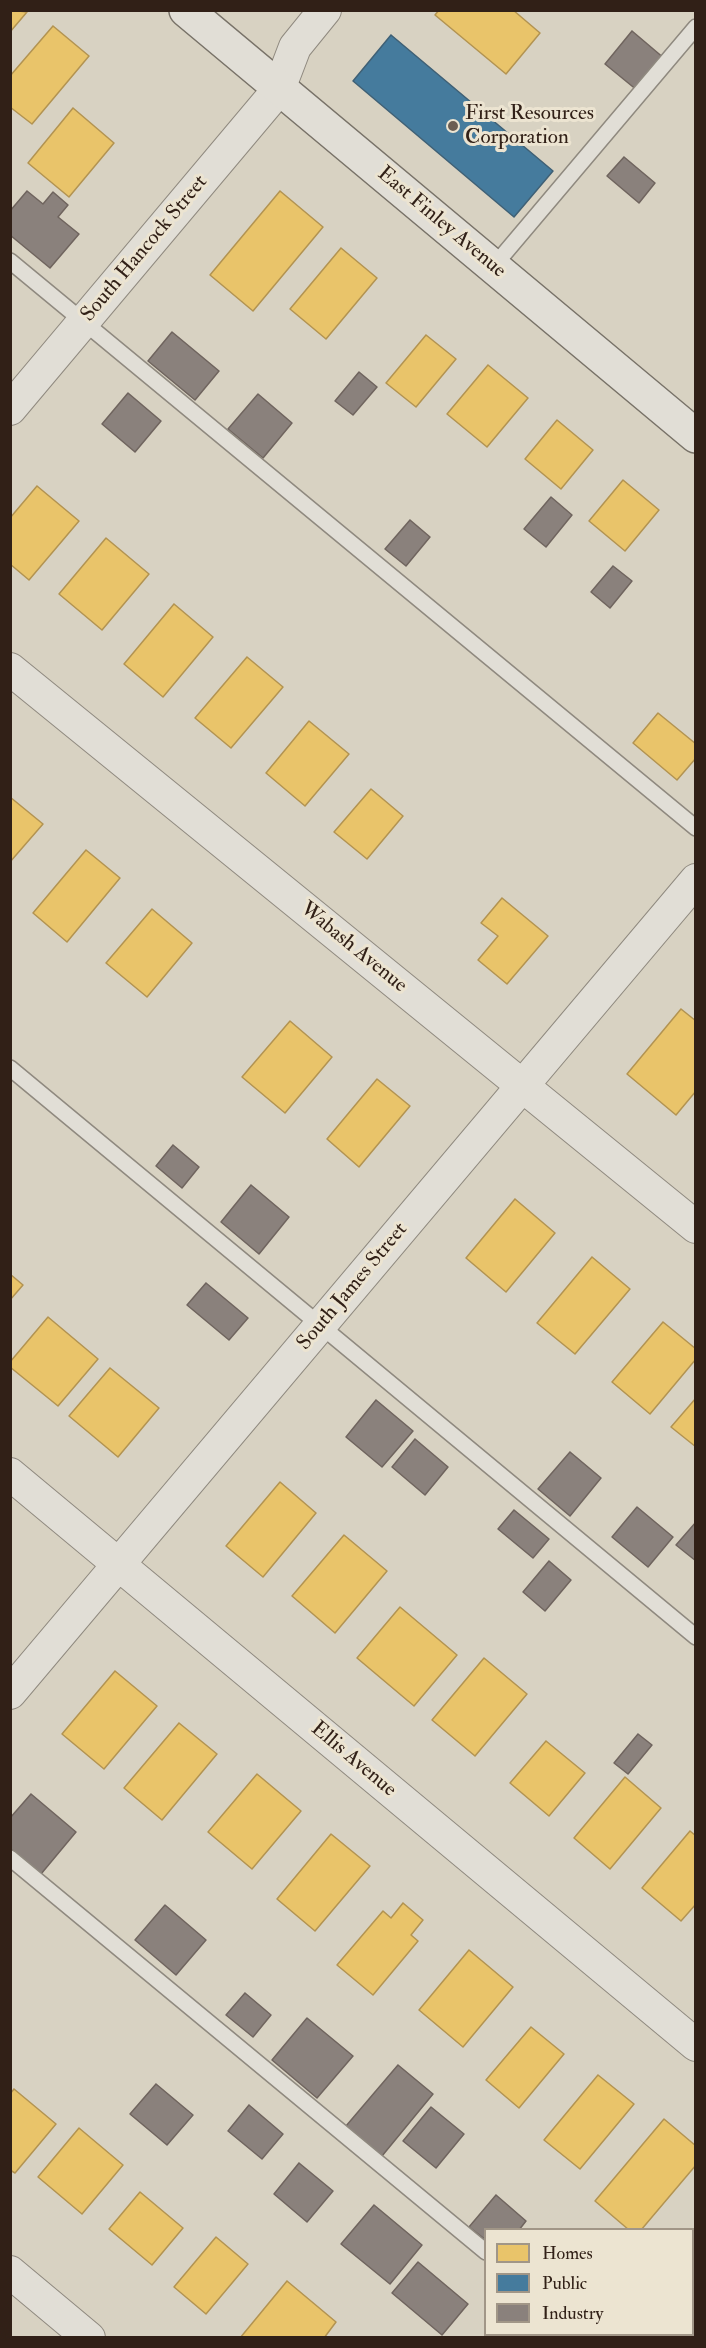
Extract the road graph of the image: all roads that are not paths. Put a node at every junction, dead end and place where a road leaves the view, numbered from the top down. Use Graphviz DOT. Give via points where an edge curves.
graph roads {
  1 [pos="186,10"];
  2 [pos="325,10"];
  3 [pos="696,27"];
  4 [pos="279,89"];
  5 [pos="10,261"];
  6 [pos="493,267"];
  7 [pos="84,322"];
  8 [pos="10,409"];
  9 [pos="696,436"];
  10 [pos="10,669"];
  11 [pos="696,828"];
  12 [pos="696,880"];
  13 [pos="10,1068"];
  14 [pos="522,1086"];
  15 [pos="696,1227"];
  16 [pos="320,1326"];
  17 [pos="10,1474"];
  18 [pos="119,1564"];
  19 [pos="696,1637"];
  20 [pos="10,1693"];
  21 [pos="10,1857"];
  22 [pos="696,2045"];
  23 [pos="484,2250"];
  24 [pos="10,2272"];
  25 [pos="89,2337"];
  1 -- 4 [label="main road, East Finley Avenue"];
  2 -- 4 [label="street, South Hancock Street" via="295,47"];
  3 -- 6 [label="lane"];
  4 -- 6 [label="main road, East Finley Avenue"];
  4 -- 7 [label="street, South Hancock Street"];
  5 -- 7 [label="lane"];
  6 -- 9 [label="main road, East Finley Avenue"];
  7 -- 8 [label="street, South Hancock Street"];
  7 -- 11 [label="lane"];
  10 -- 14 [label="street, Wabash Avenue"];
  12 -- 14 [label="street, South James Street"];
  13 -- 16 [label="lane"];
  14 -- 15 [label="street, Wabash Avenue"];
  14 -- 16 [label="street, South James Street"];
  16 -- 18 [label="street, South James Street"];
  16 -- 19 [label="lane"];
  17 -- 18 [label="street, Ellis Avenue"];
  18 -- 20 [label="street, South James Street"];
  18 -- 22 [label="street, Ellis Avenue"];
  21 -- 23 [label="lane"];
  24 -- 25 [label="street"];
}
